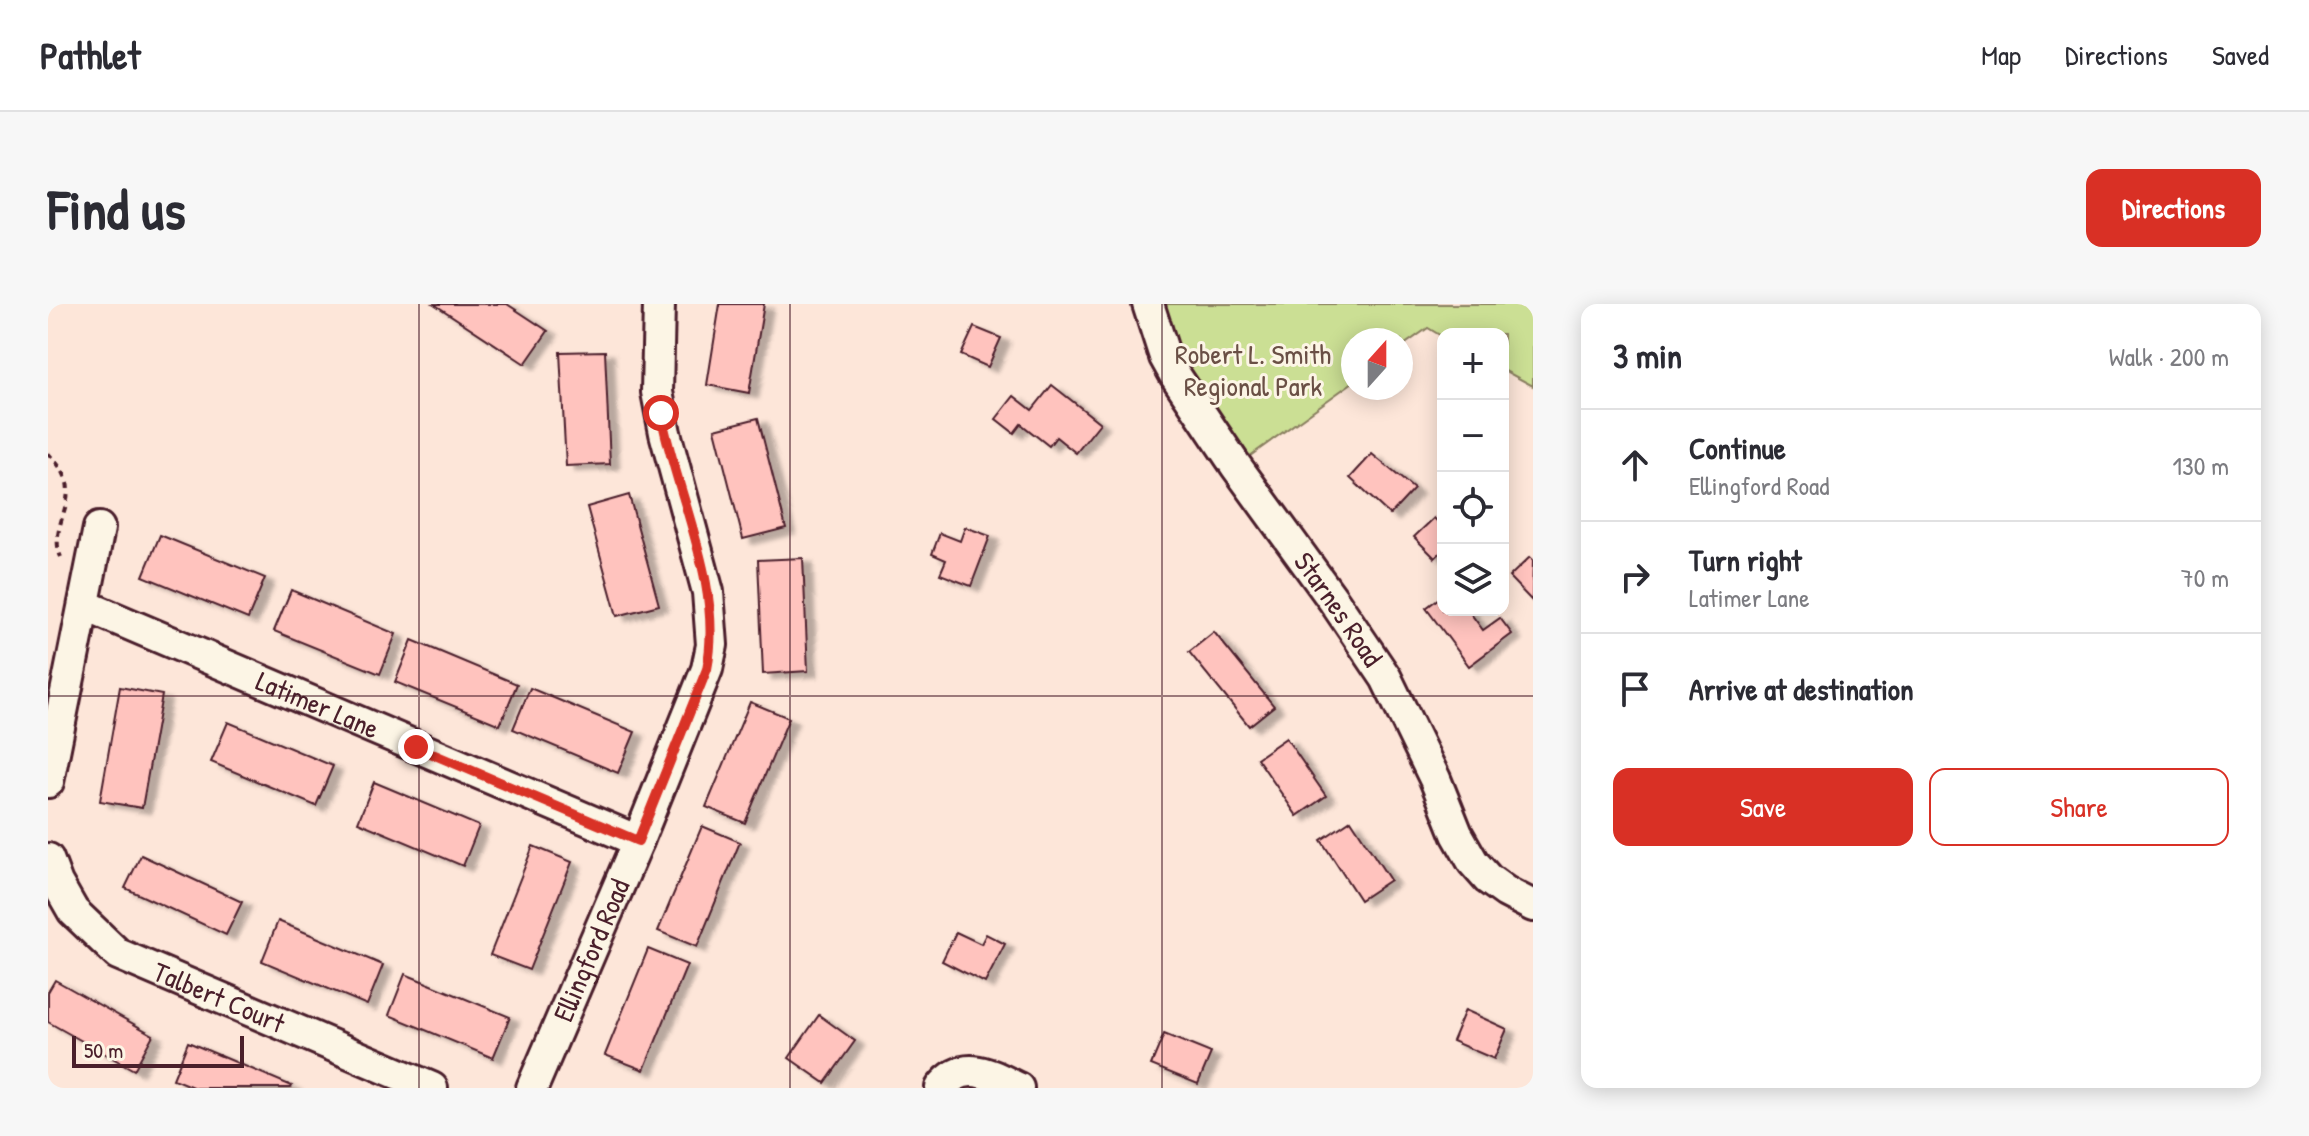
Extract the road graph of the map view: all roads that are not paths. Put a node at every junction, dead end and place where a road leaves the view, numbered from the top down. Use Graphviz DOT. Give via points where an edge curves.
graph roads {
  1 [pos="1148,304"];
  2 [pos="653,306"];
  3 [pos="99,528"];
  4 [pos="84,605"];
  5 [pos="48,782"];
  6 [pos="638,841"];
  7 [pos="48,859"];
  8 [pos="1533,906"];
  9 [pos="432,1088"];
  10 [pos="532,1088"];
  11 [pos="941,1088"];
  12 [pos="1018,1088"];
  1 -- 8 [label="street, Starnes Road" via="1175,375 1386,678 1473,862 1488,879"];
  2 -- 6 [label="street, Ellingford Road" via="657,392 708,592 712,645"];
  3 -- 4 [label="street"];
  4 -- 5 [label="street"];
  4 -- 6 [label="street, Latimer Lane"];
  6 -- 10 [label="street, Ellingford Road"];
  7 -- 9 [label="street, Talbert Court" via="73,911 118,954"];
  11 -- 12 [label="street" via="954,1074 971,1070"];
}
